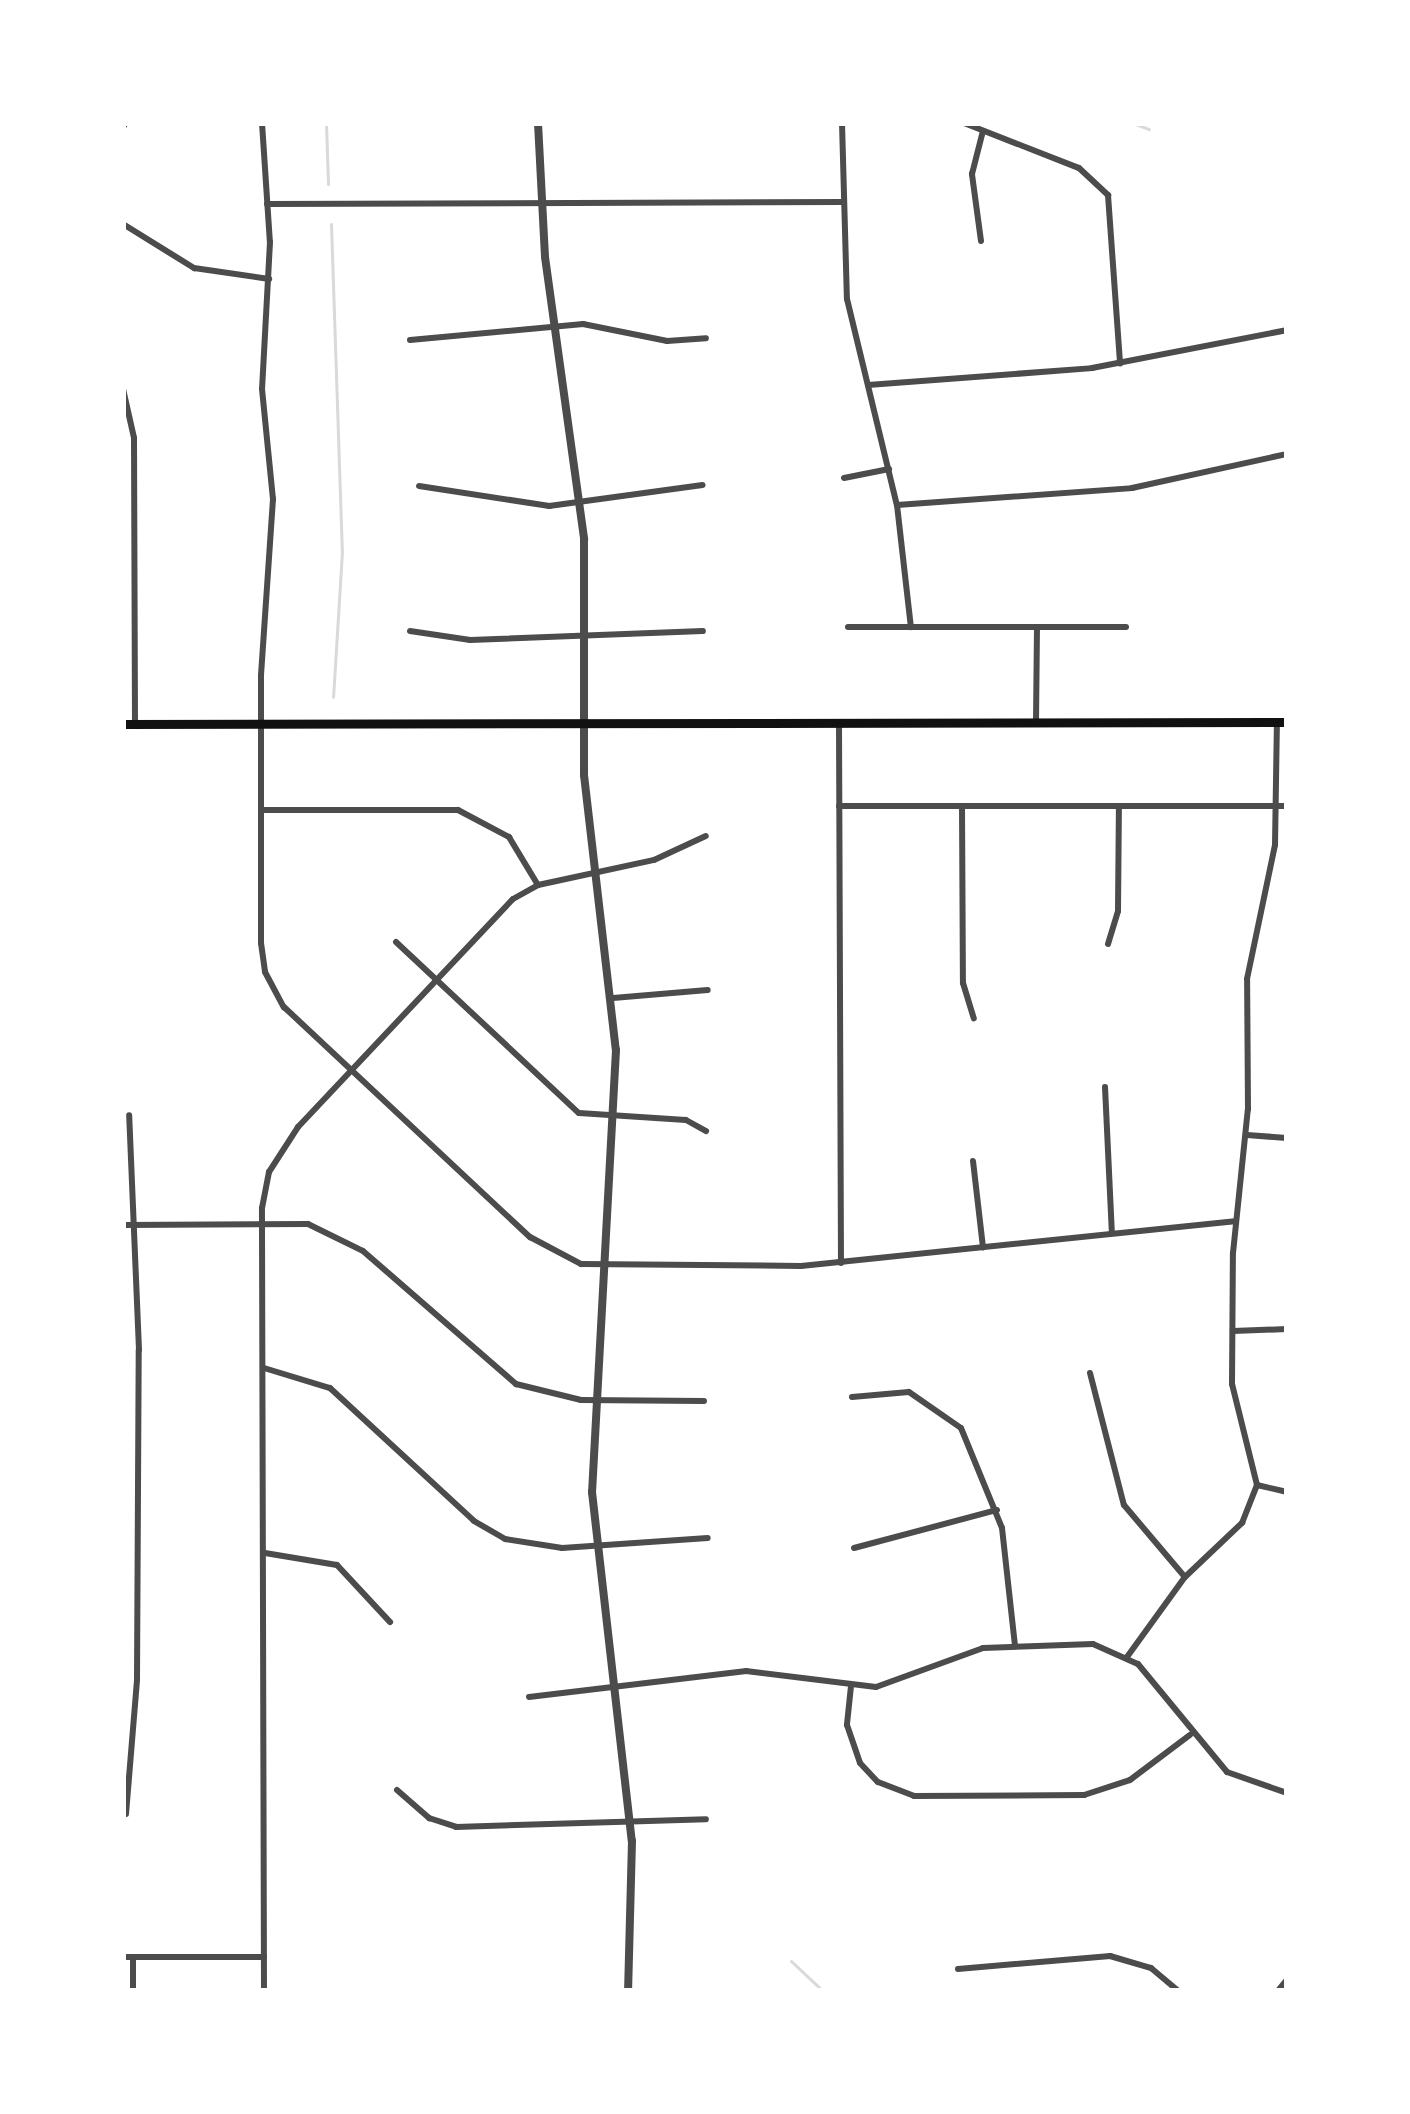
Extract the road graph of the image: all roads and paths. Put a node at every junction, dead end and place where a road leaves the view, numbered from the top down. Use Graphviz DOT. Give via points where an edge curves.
graph roads {
  1 [pos="262,123"];
  2 [pos="538,123"];
  3 [pos="842,123"];
  4 [pos="964,123"];
  5 [pos="983,131"];
  6 [pos="539,201"];
  7 [pos="844,202"];
  8 [pos="267,204"];
  9 [pos="123,224"];
  10 [pos="981,241"];
  11 [pos="269,279"];
  12 [pos="555,327"];
  13 [pos="1287,330"];
  14 [pos="706,338"];
  15 [pos="410,340"];
  16 [pos="1120,364"];
  17 [pos="868,385"];
  18 [pos="123,388"];
  19 [pos="1287,454"];
  20 [pos="889,469"];
  21 [pos="844,478"];
  22 [pos="703,485"];
  23 [pos="419,486"];
  24 [pos="580,502"];
  25 [pos="897,506"];
  26 [pos="848,626"];
  27 [pos="911,627"];
  28 [pos="1036,627"];
  29 [pos="1126,627"];
  30 [pos="703,631"];
  31 [pos="410,632"];
  32 [pos="585,637"];
  33 [pos="585,722"];
  34 [pos="839,722"];
  35 [pos="1036,722"];
  36 [pos="1282,722"];
  37 [pos="129,724"];
  38 [pos="260,724"];
  39 [pos="839,806"];
  40 [pos="962,806"];
  41 [pos="1119,806"];
  42 [pos="1277,806"];
  43 [pos="1287,806"];
  44 [pos="261,810"];
  45 [pos="706,836"];
  46 [pos="596,873"];
  47 [pos="538,885"];
  48 [pos="396,942"];
  49 [pos="1108,944"];
  50 [pos="435,980"];
  51 [pos="707,990"];
  52 [pos="613,998"];
  53 [pos="974,1018"];
  54 [pos="352,1070"];
  55 [pos="1105,1087"];
  56 [pos="129,1115"];
  57 [pos="616,1119"];
  58 [pos="706,1131"];
  59 [pos="1247,1135"];
  60 [pos="1287,1138"];
  61 [pos="973,1161"];
  62 [pos="262,1221"];
  63 [pos="1235,1221"];
  64 [pos="136,1223"];
  65 [pos="123,1225"];
  66 [pos="1112,1234"];
  67 [pos="983,1247"];
  68 [pos="841,1263"];
  69 [pos="603,1264"];
  70 [pos="1287,1329"];
  71 [pos="1233,1330"];
  72 [pos="263,1368"];
  73 [pos="1090,1373"];
  74 [pos="123,1378"];
  75 [pos="139,1378"];
  76 [pos="852,1397"];
  77 [pos="592,1401"];
  78 [pos="704,1401"];
  79 [pos="1257,1485"];
  80 [pos="1287,1492"];
  81 [pos="997,1510"];
  82 [pos="134,1523"];
  83 [pos="123,1524"];
  84 [pos="708,1538"];
  85 [pos="595,1546"];
  86 [pos="854,1548"];
  87 [pos="264,1553"];
  88 [pos="1185,1577"];
  89 [pos="390,1622"];
  90 [pos="1015,1645"];
  91 [pos="1127,1657"];
  92 [pos="612,1685"];
  93 [pos="851,1686"];
  94 [pos="530,1697"];
  95 [pos="1190,1735"];
  96 [pos="397,1790"];
  97 [pos="1287,1793"];
  98 [pos="126,1814"];
  99 [pos="706,1820"];
  100 [pos="630,1823"];
  101 [pos="128,1957"];
  102 [pos="264,1957"];
  103 [pos="958,1969"];
  104 [pos="1287,1981"];
  105 [pos="133,1991"];
  106 [pos="264,1991"];
  107 [pos="628,1991"];
  108 [pos="1178,1991"];
  109 [pos="1279,1991"];
  1 -- 8 [label="street"];
  2 -- 6 [label="street"];
  3 -- 7 [label="street"];
  4 -- 5 [label="street"];
  5 -- 10 [label="street" via="972,174"];
  5 -- 16 [label="street" via="1079,168 1108,195"];
  6 -- 7 [label="street"];
  6 -- 8 [label="street"];
  6 -- 12 [label="street"];
  7 -- 17 [label="street" via="848,298"];
  8 -- 11 [label="street"];
  9 -- 11 [label="street" via="194,268"];
  11 -- 38 [label="street" via="262,389 273,531"];
  12 -- 14 [label="street"];
  12 -- 15 [label="street"];
  12 -- 24 [label="street"];
  13 -- 16 [label="street"];
  16 -- 17 [label="street"];
  17 -- 20 [label="street"];
  18 -- 37 [label="street" via="134,438"];
  19 -- 25 [label="street" via="1132,488"];
  20 -- 21 [label="street"];
  20 -- 25 [label="street"];
  22 -- 24 [label="street"];
  23 -- 24 [label="street" via="506,504"];
  24 -- 32 [label="street"];
  25 -- 27 [label="street"];
  26 -- 27 [label="street"];
  27 -- 28 [label="street"];
  28 -- 29 [label="street"];
  28 -- 35 [label="street"];
  30 -- 32 [label="street"];
  31 -- 32 [label="street" via="456,640"];
  32 -- 33 [label="street"];
  33 -- 34 [label="main road"];
  33 -- 38 [label="main road"];
  33 -- 46 [label="street"];
  34 -- 35 [label="main road"];
  34 -- 39 [label="street"];
  35 -- 36 [label="main road"];
  36 -- 42 [label="street"];
  37 -- 38 [label="main road"];
  38 -- 44 [label="street"];
  39 -- 40 [label="street"];
  39 -- 68 [label="street"];
  40 -- 41 [label="street"];
  40 -- 53 [label="street" via="963,982"];
  41 -- 42 [label="street"];
  41 -- 49 [label="street" via="1118,911"];
  42 -- 43 [label="street"];
  42 -- 59 [label="street" via="1271,877 1247,980"];
  44 -- 47 [label="street" via="458,811 509,837"];
  44 -- 54 [label="street" via="265,972 284,1007"];
  45 -- 46 [label="street" via="654,860"];
  46 -- 47 [label="street"];
  46 -- 52 [label="street"];
  47 -- 50 [label="street" via="513,899"];
  48 -- 50 [label="street"];
  50 -- 54 [label="street"];
  50 -- 57 [label="street" via="579,1113"];
  51 -- 52 [label="street"];
  52 -- 57 [label="street"];
  54 -- 62 [label="street" via="276,1156"];
  54 -- 69 [label="street" via="543,1247"];
  55 -- 66 [label="street"];
  56 -- 64 [label="street"];
  57 -- 58 [label="street" via="686,1120"];
  57 -- 69 [label="street"];
  59 -- 60 [label="street"];
  59 -- 63 [label="street"];
  61 -- 67 [label="street"];
  62 -- 64 [label="street"];
  62 -- 72 [label="street"];
  62 -- 77 [label="street" via="308,1225 349,1241 497,1373 532,1392"];
  63 -- 66 [label="street"];
  63 -- 71 [label="street"];
  64 -- 65 [label="street"];
  64 -- 75 [label="street"];
  66 -- 67 [label="street"];
  67 -- 68 [label="street"];
  68 -- 69 [label="street"];
  69 -- 77 [label="street"];
  70 -- 71 [label="street"];
  71 -- 79 [label="street" via="1232,1384"];
  72 -- 85 [label="street" via="330,1388 493,1533 535,1547"];
  72 -- 87 [label="street"];
  73 -- 88 [label="street" via="1124,1505"];
  74 -- 75 [label="street"];
  75 -- 82 [label="street"];
  76 -- 81 [label="street" via="893,1390 940,1406 961,1428"];
  77 -- 78 [label="street"];
  77 -- 85 [label="street"];
  79 -- 80 [label="street"];
  79 -- 88 [label="street" via="1242,1523"];
  81 -- 86 [label="street"];
  81 -- 90 [label="street"];
  82 -- 83 [label="street"];
  82 -- 98 [label="street" via="137,1679"];
  84 -- 85 [label="street"];
  85 -- 92 [label="street"];
  87 -- 89 [label="street" via="337,1565"];
  87 -- 102 [label="street"];
  88 -- 91 [label="street"];
  90 -- 91 [label="street" via="1093,1644"];
  90 -- 93 [label="street" via="967,1653 909,1681"];
  91 -- 95 [label="street"];
  92 -- 93 [label="street" via="784,1671"];
  92 -- 94 [label="street"];
  92 -- 100 [label="street"];
  93 -- 95 [label="street" via="853,1752 878,1782 914,1796 1084,1795 1130,1780"];
  95 -- 97 [label="street" via="1227,1772"];
  96 -- 100 [label="street" via="429,1818 456,1827"];
  99 -- 100 [label="street"];
  100 -- 107 [label="street"];
  101 -- 102 [label="street"];
  101 -- 105 [label="street"];
  102 -- 106 [label="street"];
  103 -- 108 [label="street" via="1110,1957 1150,1967"];
  104 -- 109 [label="street"];
}
